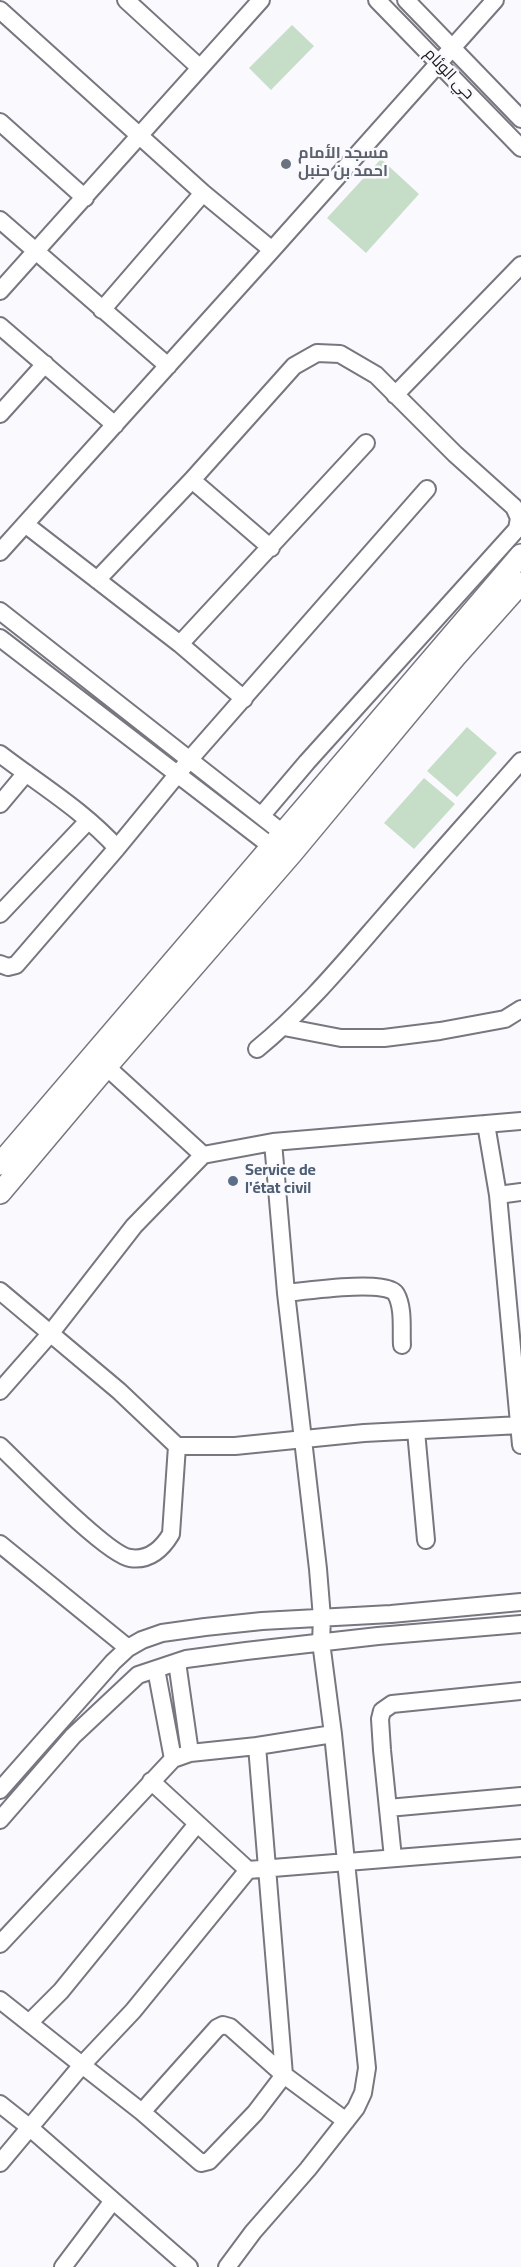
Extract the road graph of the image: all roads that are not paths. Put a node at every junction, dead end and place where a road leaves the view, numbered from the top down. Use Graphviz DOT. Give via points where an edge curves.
graph roads {
  1 [pos="4,0"];
  2 [pos="126,0"];
  3 [pos="376,0"];
  4 [pos="406,0"];
  5 [pos="495,0"];
  6 [pos="257,1"];
  7 [pos="0,4"];
  8 [pos="0,10"];
  9 [pos="451,49"];
  10 [pos="437,63"];
  11 [pos="199,67"];
  12 [pos="521,119"];
  13 [pos="0,122"];
  14 [pos="139,135"];
  15 [pos="521,148"];
  16 [pos="203,193"];
  17 [pos="85,198"];
  18 [pos="0,220"];
  19 [pos="272,250"];
  20 [pos="36,252"];
  21 [pos="521,265"];
  22 [pos="0,291"];
  23 [pos="102,310"];
  24 [pos="0,326"];
  25 [pos="45,364"];
  26 [pos="168,366"];
  27 [pos="395,395"];
  28 [pos="0,414"];
  29 [pos="115,425"];
  30 [pos="366,443"];
  31 [pos="192,480"];
  32 [pos="427,489"];
  33 [pos="25,524"];
  34 [pos="272,548"];
  35 [pos="0,552"];
  36 [pos="521,555"];
  37 [pos="97,580"];
  38 [pos="521,583"];
  39 [pos="0,611"];
  40 [pos="0,638"];
  41 [pos="180,644"];
  42 [pos="449,652"];
  43 [pos="244,699"];
  44 [pos="0,754"];
  45 [pos="190,759"];
  46 [pos="521,761"];
  47 [pos="26,773"];
  48 [pos="177,775"];
  49 [pos="0,804"];
  50 [pos="262,815"];
  51 [pos="88,822"];
  52 [pos="285,846"];
  53 [pos="117,848"];
  54 [pos="0,914"];
  55 [pos="0,964"];
  56 [pos="521,1009"];
  57 [pos="284,1027"];
  58 [pos="257,1049"];
  59 [pos="101,1061"];
  60 [pos="521,1121"];
  61 [pos="486,1124"];
  62 [pos="273,1142"];
  63 [pos="203,1155"];
  64 [pos="0,1164"];
  65 [pos="521,1192"];
  66 [pos="0,1193"];
  67 [pos="498,1195"];
  68 [pos="0,1290"];
  69 [pos="286,1293"];
  70 [pos="50,1334"];
  71 [pos="402,1345"];
  72 [pos="0,1391"];
  73 [pos="520,1425"];
  74 [pos="416,1431"];
  75 [pos="303,1439"];
  76 [pos="521,1445"];
  77 [pos="0,1446"];
  78 [pos="177,1446"];
  79 [pos="426,1540"];
  80 [pos="0,1544"];
  81 [pos="521,1602"];
  82 [pos="322,1618"];
  83 [pos="521,1624"];
  84 [pos="321,1642"];
  85 [pos="128,1648"];
  86 [pos="177,1662"];
  87 [pos="156,1669"];
  88 [pos="521,1690"];
  89 [pos="333,1734"];
  90 [pos="257,1746"];
  91 [pos="190,1754"];
  92 [pos="173,1759"];
  93 [pos="151,1781"];
  94 [pos="0,1790"];
  95 [pos="521,1796"];
  96 [pos="388,1808"];
  97 [pos="0,1820"];
  98 [pos="197,1824"];
  99 [pos="521,1848"];
  100 [pos="393,1858"];
  101 [pos="347,1863"];
  102 [pos="266,1868"];
  103 [pos="248,1870"];
  104 [pos="0,1944"];
  105 [pos="0,2000"];
  106 [pos="29,2023"];
  107 [pos="82,2065"];
  108 [pos="285,2075"];
  109 [pos="0,2104"];
  110 [pos="141,2112"];
  111 [pos="346,2121"];
  112 [pos="28,2127"];
  113 [pos="0,2163"];
  114 [pos="112,2202"];
  115 [pos="63,2267"];
  116 [pos="189,2267"];
  117 [pos="227,2267"];
  1 -- 7 [label="street"];
  2 -- 11 [label="street"];
  3 -- 10 [label="street, حي الوئام"];
  4 -- 9 [label="street, حي الوئام"];
  5 -- 9 [label="street"];
  6 -- 11 [label="street"];
  8 -- 14 [label="street"];
  9 -- 10 [label="street"];
  9 -- 12 [label="street, حي الوئام"];
  10 -- 15 [label="street, حي الوئام"];
  10 -- 19 [label="street"];
  11 -- 14 [label="street"];
  13 -- 17 [label="street"];
  14 -- 16 [label="street"];
  14 -- 17 [label="street"];
  16 -- 19 [label="street"];
  16 -- 23 [label="street"];
  17 -- 20 [label="street"];
  18 -- 20 [label="street"];
  19 -- 26 [label="street"];
  20 -- 22 [label="street"];
  20 -- 23 [label="street"];
  21 -- 27 [label="street"];
  23 -- 26 [label="street"];
  24 -- 25 [label="street"];
  25 -- 28 [label="street"];
  25 -- 29 [label="street"];
  26 -- 29 [label="street"];
  27 -- 31 [label="street" via="376,375 340,354 317,353 294,366"];
  27 -- 50 [label="street" via="514,507 519,518 517,530"];
  29 -- 33 [label="street"];
  30 -- 34 [label="street"];
  31 -- 34 [label="street"];
  31 -- 37 [label="street"];
  32 -- 43 [label="street"];
  33 -- 35 [label="street"];
  33 -- 37 [label="street"];
  34 -- 41 [label="street"];
  36 -- 42 [label="main road"];
  37 -- 41 [label="street"];
  38 -- 42 [label="main road"];
  39 -- 45 [label="street"];
  40 -- 48 [label="street"];
  41 -- 43 [label="street"];
  42 -- 52 [label="main road"];
  43 -- 45 [label="street"];
  44 -- 47 [label="street"];
  45 -- 48 [label="street"];
  45 -- 50 [label="street"];
  46 -- 57 [label="street"];
  47 -- 49 [label="street"];
  47 -- 51 [label="street"];
  48 -- 52 [label="street"];
  48 -- 53 [label="street"];
  50 -- 52 [label="street"];
  51 -- 53 [label="street"];
  51 -- 54 [label="street"];
  52 -- 59 [label="main road"];
  53 -- 55 [label="street" via="16,965"];
  56 -- 57 [label="street" via="494,1021 384,1038 341,1038"];
  57 -- 58 [label="street"];
  59 -- 63 [label="street"];
  59 -- 64 [label="main road"];
  59 -- 66 [label="main road"];
  60 -- 61 [label="street"];
  61 -- 62 [label="street"];
  61 -- 67 [label="street"];
  62 -- 63 [label="street"];
  62 -- 69 [label="street"];
  63 -- 70 [label="street" via="134,1226"];
  65 -- 67 [label="street"];
  67 -- 73 [label="street"];
  68 -- 70 [label="street"];
  69 -- 71 [label="street" via="392,1288 399,1304"];
  69 -- 75 [label="street"];
  70 -- 72 [label="street"];
  70 -- 78 [label="street"];
  73 -- 74 [label="street"];
  73 -- 76 [label="street"];
  74 -- 75 [label="street"];
  74 -- 79 [label="street"];
  75 -- 78 [label="street" via="235,1446"];
  75 -- 82 [label="street"];
  77 -- 78 [label="street" via="96,1537 127,1558 149,1556 164,1546 171,1534"];
  80 -- 85 [label="street"];
  81 -- 82 [label="street"];
  82 -- 84 [label="street"];
  82 -- 85 [label="street" via="162,1634"];
  83 -- 84 [label="street"];
  84 -- 86 [label="street"];
  84 -- 89 [label="street"];
  85 -- 94 [label="street"];
  86 -- 87 [label="street"];
  86 -- 91 [label="street"];
  87 -- 92 [label="street"];
  87 -- 97 [label="street" via="138,1675 114,1696"];
  88 -- 96 [label="street" via="392,1704 382,1711"];
  89 -- 90 [label="street"];
  89 -- 101 [label="street"];
  90 -- 91 [label="street"];
  90 -- 102 [label="street"];
  91 -- 92 [label="street"];
  92 -- 93 [label="street"];
  93 -- 98 [label="street"];
  93 -- 104 [label="street"];
  95 -- 96 [label="street"];
  96 -- 100 [label="street"];
  98 -- 103 [label="street"];
  98 -- 106 [label="street" via="61,1991"];
  99 -- 100 [label="street"];
  100 -- 101 [label="street"];
  101 -- 102 [label="street"];
  101 -- 111 [label="street" via="367,2068 363,2093"];
  102 -- 103 [label="street"];
  102 -- 108 [label="street"];
  103 -- 107 [label="street" via="133,2011"];
  105 -- 106 [label="street"];
  106 -- 107 [label="street"];
  107 -- 110 [label="street"];
  107 -- 112 [label="street"];
  108 -- 110 [label="street" via="230,2026 223,2025"];
  108 -- 110 [label="street" via="209,2161 201,2163"];
  108 -- 111 [label="street"];
  109 -- 112 [label="street"];
  111 -- 117 [label="street"];
  112 -- 113 [label="street"];
  112 -- 114 [label="street"];
  114 -- 115 [label="street"];
  114 -- 116 [label="street"];
}
